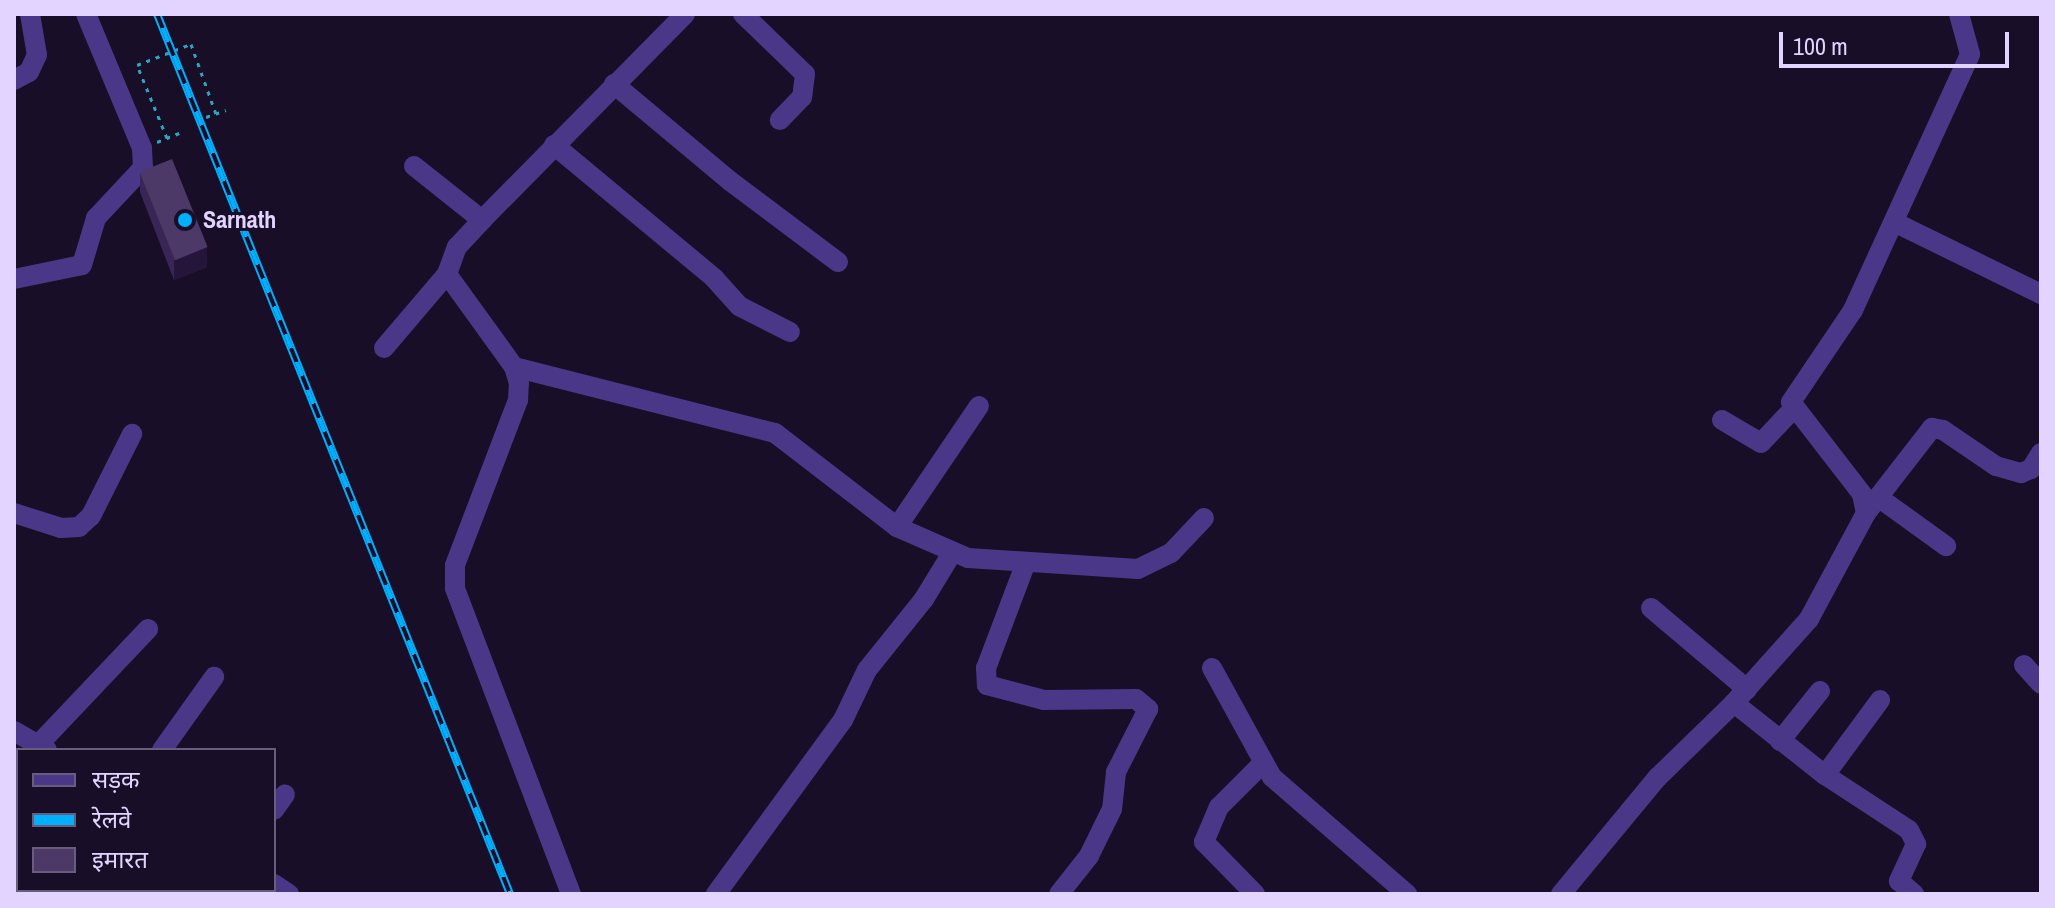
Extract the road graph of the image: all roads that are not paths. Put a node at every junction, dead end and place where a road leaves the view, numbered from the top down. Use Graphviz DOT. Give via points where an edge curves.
graph roads {
  1 [pos="30,14"];
  2 [pos="86,14"];
  3 [pos="685,14"];
  4 [pos="743,14"];
  5 [pos="1959,14"];
  6 [pos="14,80"];
  7 [pos="614,84"];
  8 [pos="780,120"];
  9 [pos="554,145"];
  10 [pos="414,166"];
  11 [pos="482,220"];
  12 [pos="1894,222"];
  13 [pos="838,262"];
  14 [pos="447,274"];
  15 [pos="14,279"];
  16 [pos="2041,294"];
  17 [pos="790,332"];
  18 [pos="384,348"];
  19 [pos="514,367"];
  20 [pos="979,406"];
  21 [pos="1793,409"];
  22 [pos="1722,420"];
  23 [pos="132,434"];
  24 [pos="2038,466"];
  25 [pos="1872,505"];
  26 [pos="14,513"];
  27 [pos="1204,518"];
  28 [pos="897,527"];
  29 [pos="1946,546"];
  30 [pos="952,553"];
  31 [pos="1025,565"];
  32 [pos="1651,608"];
  33 [pos="148,629"];
  34 [pos="2024,665"];
  35 [pos="1212,668"];
  36 [pos="214,677"];
  37 [pos="2041,684"];
  38 [pos="1820,691"];
  39 [pos="1740,696"];
  40 [pos="1880,700"];
  41 [pos="14,731"];
  42 [pos="1780,741"];
  43 [pos="43,748"];
  44 [pos="163,748"];
  45 [pos="1262,764"];
  46 [pos="1825,775"];
  47 [pos="1395,890"];
  48 [pos="571,894"];
  49 [pos="716,894"];
  50 [pos="1059,894"];
  51 [pos="1255,894"];
  52 [pos="1561,894"];
  53 [pos="1914,894"];
  1 -- 6 [label="street" via="37,55 29,72"];
  2 -- 15 [label="street" via="142,148 143,168 96,218 82,265"];
  3 -- 7 [label="street"];
  4 -- 8 [label="street" via="805,74 802,97"];
  5 -- 12 [label="street" via="1970,54"];
  7 -- 9 [label="street"];
  7 -- 13 [label="street"];
  9 -- 11 [label="street"];
  9 -- 17 [label="street" via="714,278 739,306"];
  10 -- 11 [label="street"];
  11 -- 14 [label="street" via="457,247"];
  12 -- 16 [label="street"];
  12 -- 21 [label="street" via="1843,327 1795,393"];
  14 -- 18 [label="street"];
  14 -- 19 [label="street"];
  19 -- 28 [label="street" via="775,433"];
  19 -- 48 [label="street" via="518,400 453,575"];
  20 -- 28 [label="street"];
  21 -- 22 [label="street" via="1761,443"];
  21 -- 25 [label="street" via="1825,441"];
  23 -- 26 [label="street" via="91,516 79,527 61,528"];
  24 -- 25 [label="street" via="2021,473 1996,466 1932,428"];
  25 -- 29 [label="street"];
  25 -- 39 [label="street" via="1809,619"];
  27 -- 31 [label="street" via="1171,553 1150,566 1100,571"];
  28 -- 30 [label="street"];
  30 -- 31 [label="street"];
  30 -- 49 [label="street" via="924,599 867,670 843,720"];
  31 -- 50 [label="street" via="986,668 987,685 1044,700 1136,699 1148,709 1116,772 1112,809 1095,844"];
  32 -- 39 [label="street"];
  33 -- 43 [label="street"];
  34 -- 37 [label="street"];
  35 -- 45 [label="street"];
  36 -- 44 [label="street"];
  38 -- 42 [label="street"];
  39 -- 42 [label="street"];
  39 -- 52 [label="street" via="1657,778"];
  40 -- 46 [label="street"];
  41 -- 43 [label="street"];
  42 -- 46 [label="street"];
  45 -- 47 [label="street"];
  45 -- 51 [label="street" via="1219,807 1204,842"];
  46 -- 53 [label="street" via="1915,837 1899,881"];
}
